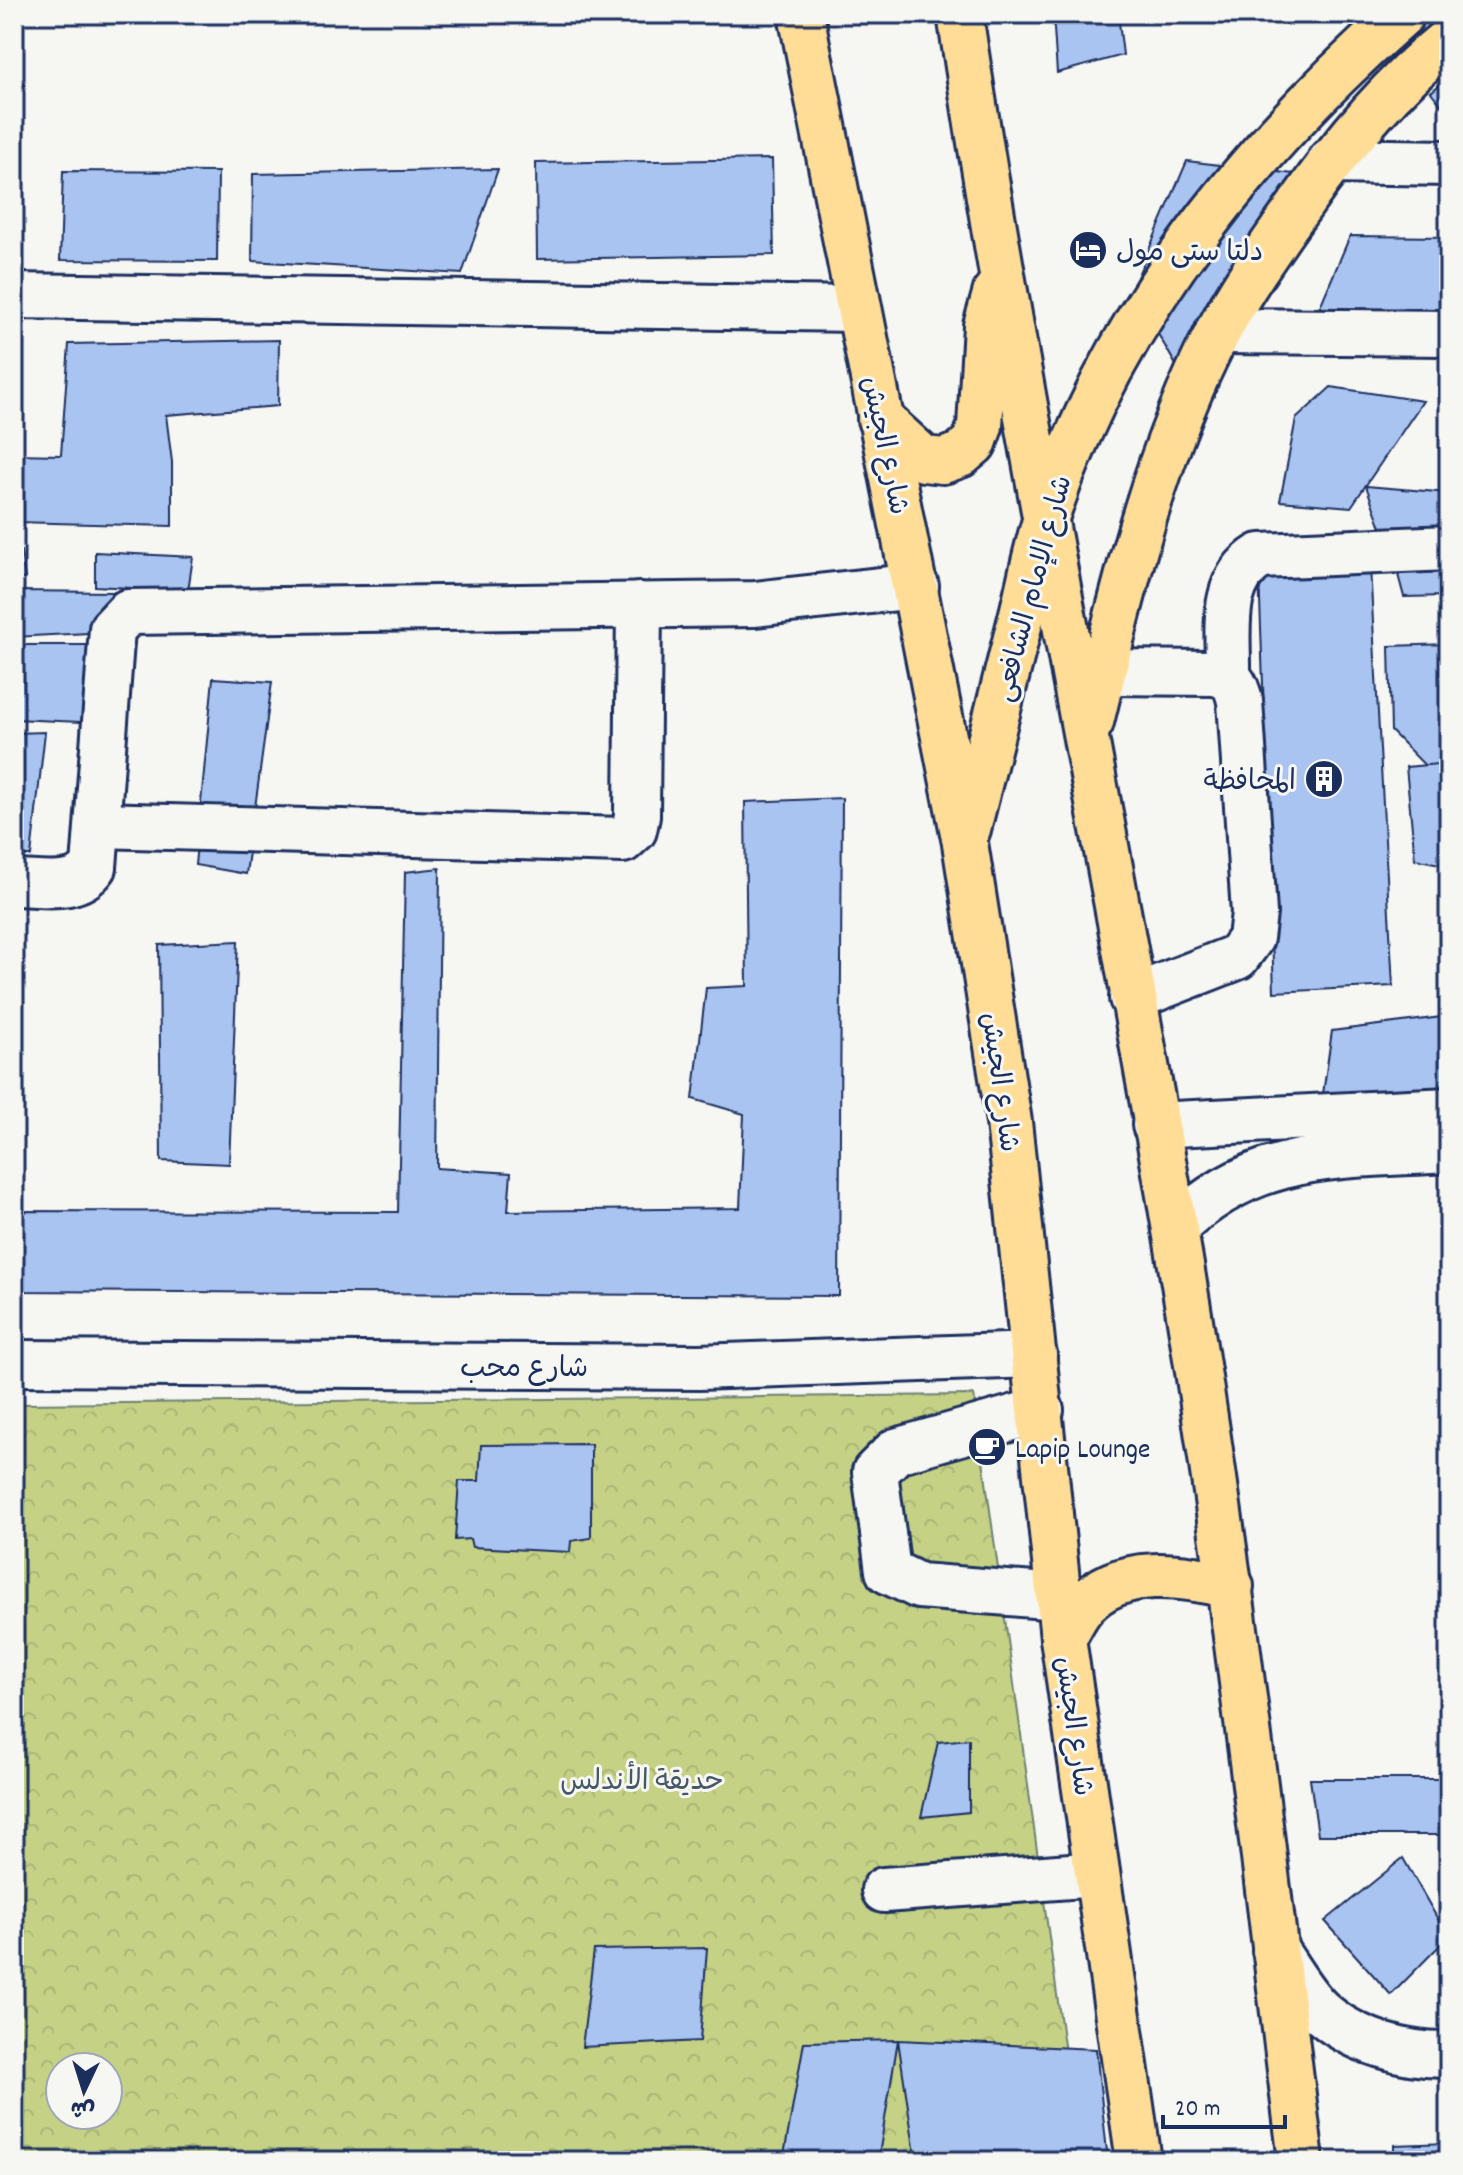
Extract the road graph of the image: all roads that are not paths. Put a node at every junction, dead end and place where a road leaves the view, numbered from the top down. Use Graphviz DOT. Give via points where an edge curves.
graph roads {
  1 [pos="801,14"];
  2 [pos="960,14"];
  3 [pos="1402,14"];
  4 [pos="1449,39"];
  5 [pos="1330,161"];
  6 [pos="1449,163"];
  7 [pos="1000,271"];
  8 [pos="14,296"];
  9 [pos="858,309"];
  10 [pos="1218,331"];
  11 [pos="1449,333"];
  12 [pos="880,419"];
  13 [pos="1046,515"];
  14 [pos="1449,548"];
  15 [pos="916,586"];
  16 [pos="639,605"];
  17 [pos="1103,672"];
  18 [pos="1228,676"];
  19 [pos="1088,736"];
  20 [pos="99,825"];
  21 [pos="965,843"];
  22 [pos="14,883"];
  23 [pos="1132,998"];
  24 [pos="1449,1110"];
  25 [pos="1155,1125"];
  26 [pos="1449,1150"];
  27 [pos="1175,1228"];
  28 [pos="1034,1355"];
  29 [pos="14,1363"];
  30 [pos="1041,1410"];
  31 [pos="1231,1586"];
  32 [pos="1061,1618"];
  33 [pos="1097,1874"];
  34 [pos="884,1890"];
  35 [pos="1275,1950"];
  36 [pos="1449,2055"];
  37 [pos="1139,2161"];
  38 [pos="1301,2161"];
  1 -- 9 [label="main road, شارع الجيش"];
  2 -- 7 [label="main road"];
  3 -- 13 [label="main road, شارع الإمام الشافعى" via="1268,148 1184,248 1123,341 1068,455"];
  4 -- 5 [label="main road" via="1413,69"];
  5 -- 6 [label="street"];
  5 -- 10 [label="main road"];
  7 -- 12 [label="main road" via="986,326 980,426 974,443 943,461 924,459"];
  7 -- 13 [label="main road"];
  8 -- 9 [label="street"];
  9 -- 12 [label="main road, شارع الجيش"];
  10 -- 11 [label="street"];
  10 -- 17 [label="main road" via="1150,498"];
  12 -- 15 [label="main road, شارع الجيش"];
  13 -- 19 [label="main road"];
  13 -- 21 [label="main road, شارع الإمام الشافعى"];
  14 -- 18 [label="street" via="1260,556 1246,565 1230,590"];
  15 -- 16 [label="street" via="755,604"];
  15 -- 21 [label="main road, شارع الجيش"];
  16 -- 20 [label="street" via="128,612 112,629"];
  16 -- 20 [label="street" via="637,816 634,830 623,840"];
  17 -- 18 [label="street"];
  17 -- 19 [label="main road"];
  18 -- 23 [label="street" via="1240,701 1254,913 1251,938 1237,957"];
  19 -- 23 [label="main road"];
  20 -- 22 [label="street" via="97,854 87,877 75,883"];
  21 -- 28 [label="main road, شارع الجيش" via="1009,1122"];
  23 -- 25 [label="main road"];
  24 -- 25 [label="street"];
  25 -- 27 [label="main road"];
  26 -- 27 [label="street" via="1319,1158 1278,1166 1238,1180 1202,1202"];
  27 -- 31 [label="main road"];
  28 -- 29 [label="street, شارع محب" via="699,1367"];
  28 -- 30 [label="main road, شارع الجيش"];
  30 -- 32 [label="main road, شارع الجيش"];
  30 -- 32 [label="street" via="896,1451 875,1472 888,1571 919,1586"];
  31 -- 32 [label="main road" via="1189,1576 1146,1576 1105,1588"];
  31 -- 35 [label="main road"];
  32 -- 33 [label="main road, شارع الجيش"];
  33 -- 34 [label="street"];
  33 -- 37 [label="main road, شارع الجيش"];
  35 -- 36 [label="street" via="1320,2011 1349,2031 1382,2045"];
  35 -- 38 [label="main road"];
}
